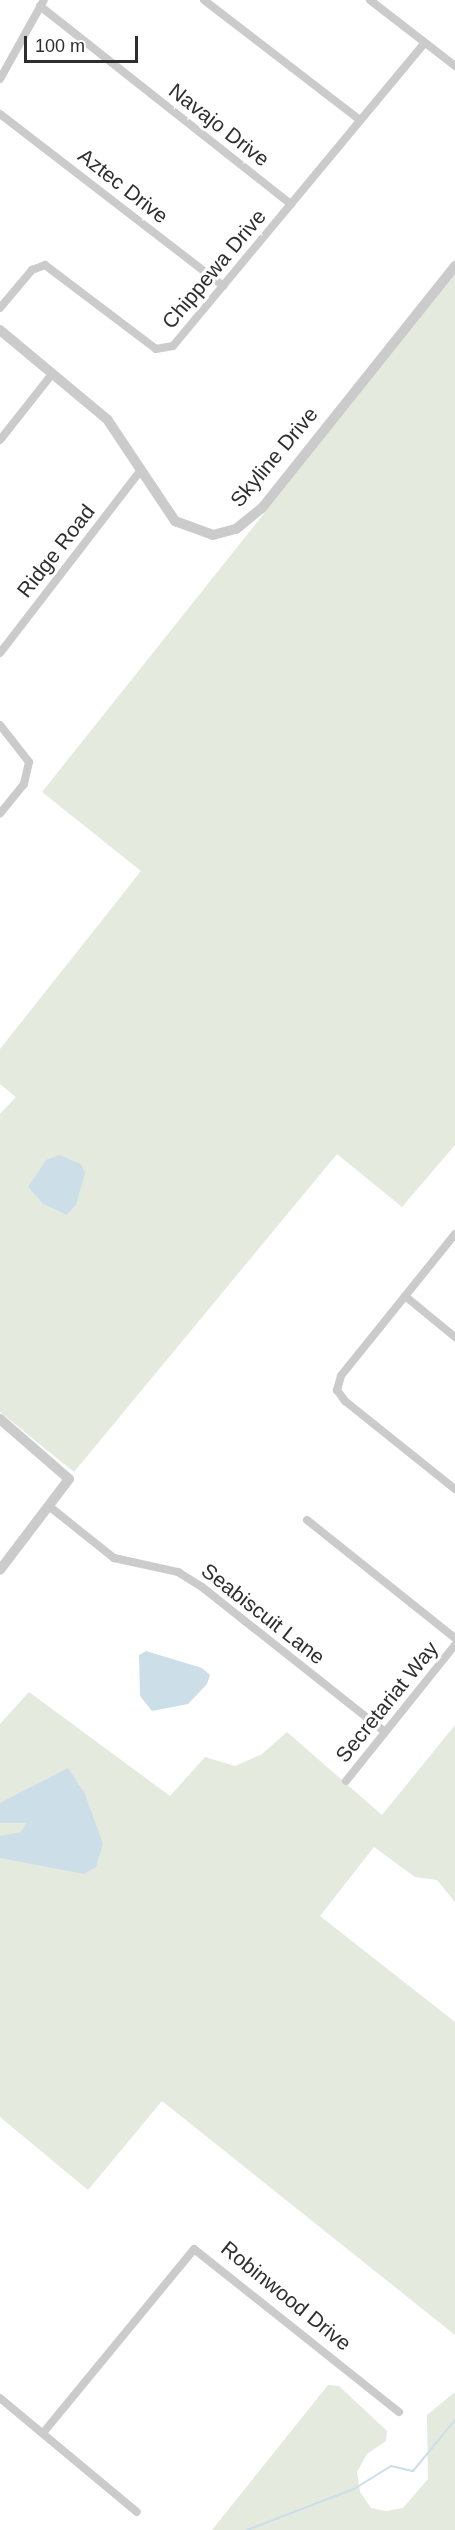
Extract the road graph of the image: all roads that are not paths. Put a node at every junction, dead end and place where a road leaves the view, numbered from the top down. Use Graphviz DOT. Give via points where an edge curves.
graph roads {
  1 [pos="204,0"];
  2 [pos="370,0"];
  3 [pos="387,0"];
  4 [pos="42,3"];
  5 [pos="380,8"];
  6 [pos="424,44"];
  7 [pos="455,66"];
  8 [pos="0,79"];
  9 [pos="0,114"];
  10 [pos="360,120"];
  11 [pos="291,204"];
  12 [pos="455,266"];
  13 [pos="223,286"];
  14 [pos="0,309"];
  15 [pos="0,330"];
  16 [pos="53,373"];
  17 [pos="0,440"];
  18 [pos="140,471"];
  19 [pos="0,653"];
  20 [pos="0,724"];
  21 [pos="0,814"];
  22 [pos="455,1234"];
  23 [pos="405,1296"];
  24 [pos="455,1337"];
  25 [pos="0,1419"];
  26 [pos="455,1489"];
  27 [pos="50,1507"];
  28 [pos="307,1520"];
  29 [pos="0,1570"];
  30 [pos="455,1638"];
  31 [pos="455,1645"];
  32 [pos="385,1732"];
  33 [pos="346,1781"];
  34 [pos="0,2398"];
  35 [pos="399,2412"];
  36 [pos="43,2433"];
  37 [pos="137,2512"];
  1 -- 10 [label="street"];
  2 -- 5 [label="street"];
  3 -- 5 [label="street"];
  4 -- 8 [label="street"];
  4 -- 11 [label="street, Navajo Drive"];
  5 -- 6 [label="street"];
  6 -- 7 [label="street"];
  6 -- 10 [label="street, Chippewa Drive"];
  9 -- 13 [label="street, Aztec Drive"];
  10 -- 11 [label="street, Chippewa Drive"];
  11 -- 13 [label="street, Chippewa Drive"];
  12 -- 18 [label="street, Skyline Drive" via="262,508 236,529 213,536 182,526"];
  13 -- 14 [label="street, Chippewa Drive" via="165,351 45,265 32,270"];
  15 -- 16 [label="street, Skyline Drive"];
  16 -- 17 [label="street"];
  16 -- 18 [label="street, Skyline Drive" via="107,419"];
  18 -- 19 [label="street, Ridge Road"];
  20 -- 21 [label="street" via="29,762 24,784"];
  22 -- 23 [label="street"];
  23 -- 24 [label="street"];
  23 -- 26 [label="street" via="341,1376 338,1390 345,1401"];
  25 -- 27 [label="street" via="69,1479"];
  27 -- 29 [label="street"];
  27 -- 32 [label="street, Seabiscuit Lane" via="114,1558 178,1572 202,1587"];
  28 -- 30 [label="street"];
  31 -- 32 [label="street, Secretariat Way"];
  32 -- 33 [label="street, Secretariat Way"];
  34 -- 36 [label="street"];
  35 -- 36 [label="street, Robinwood Drive" via="194,2248"];
  36 -- 37 [label="street"];
}
